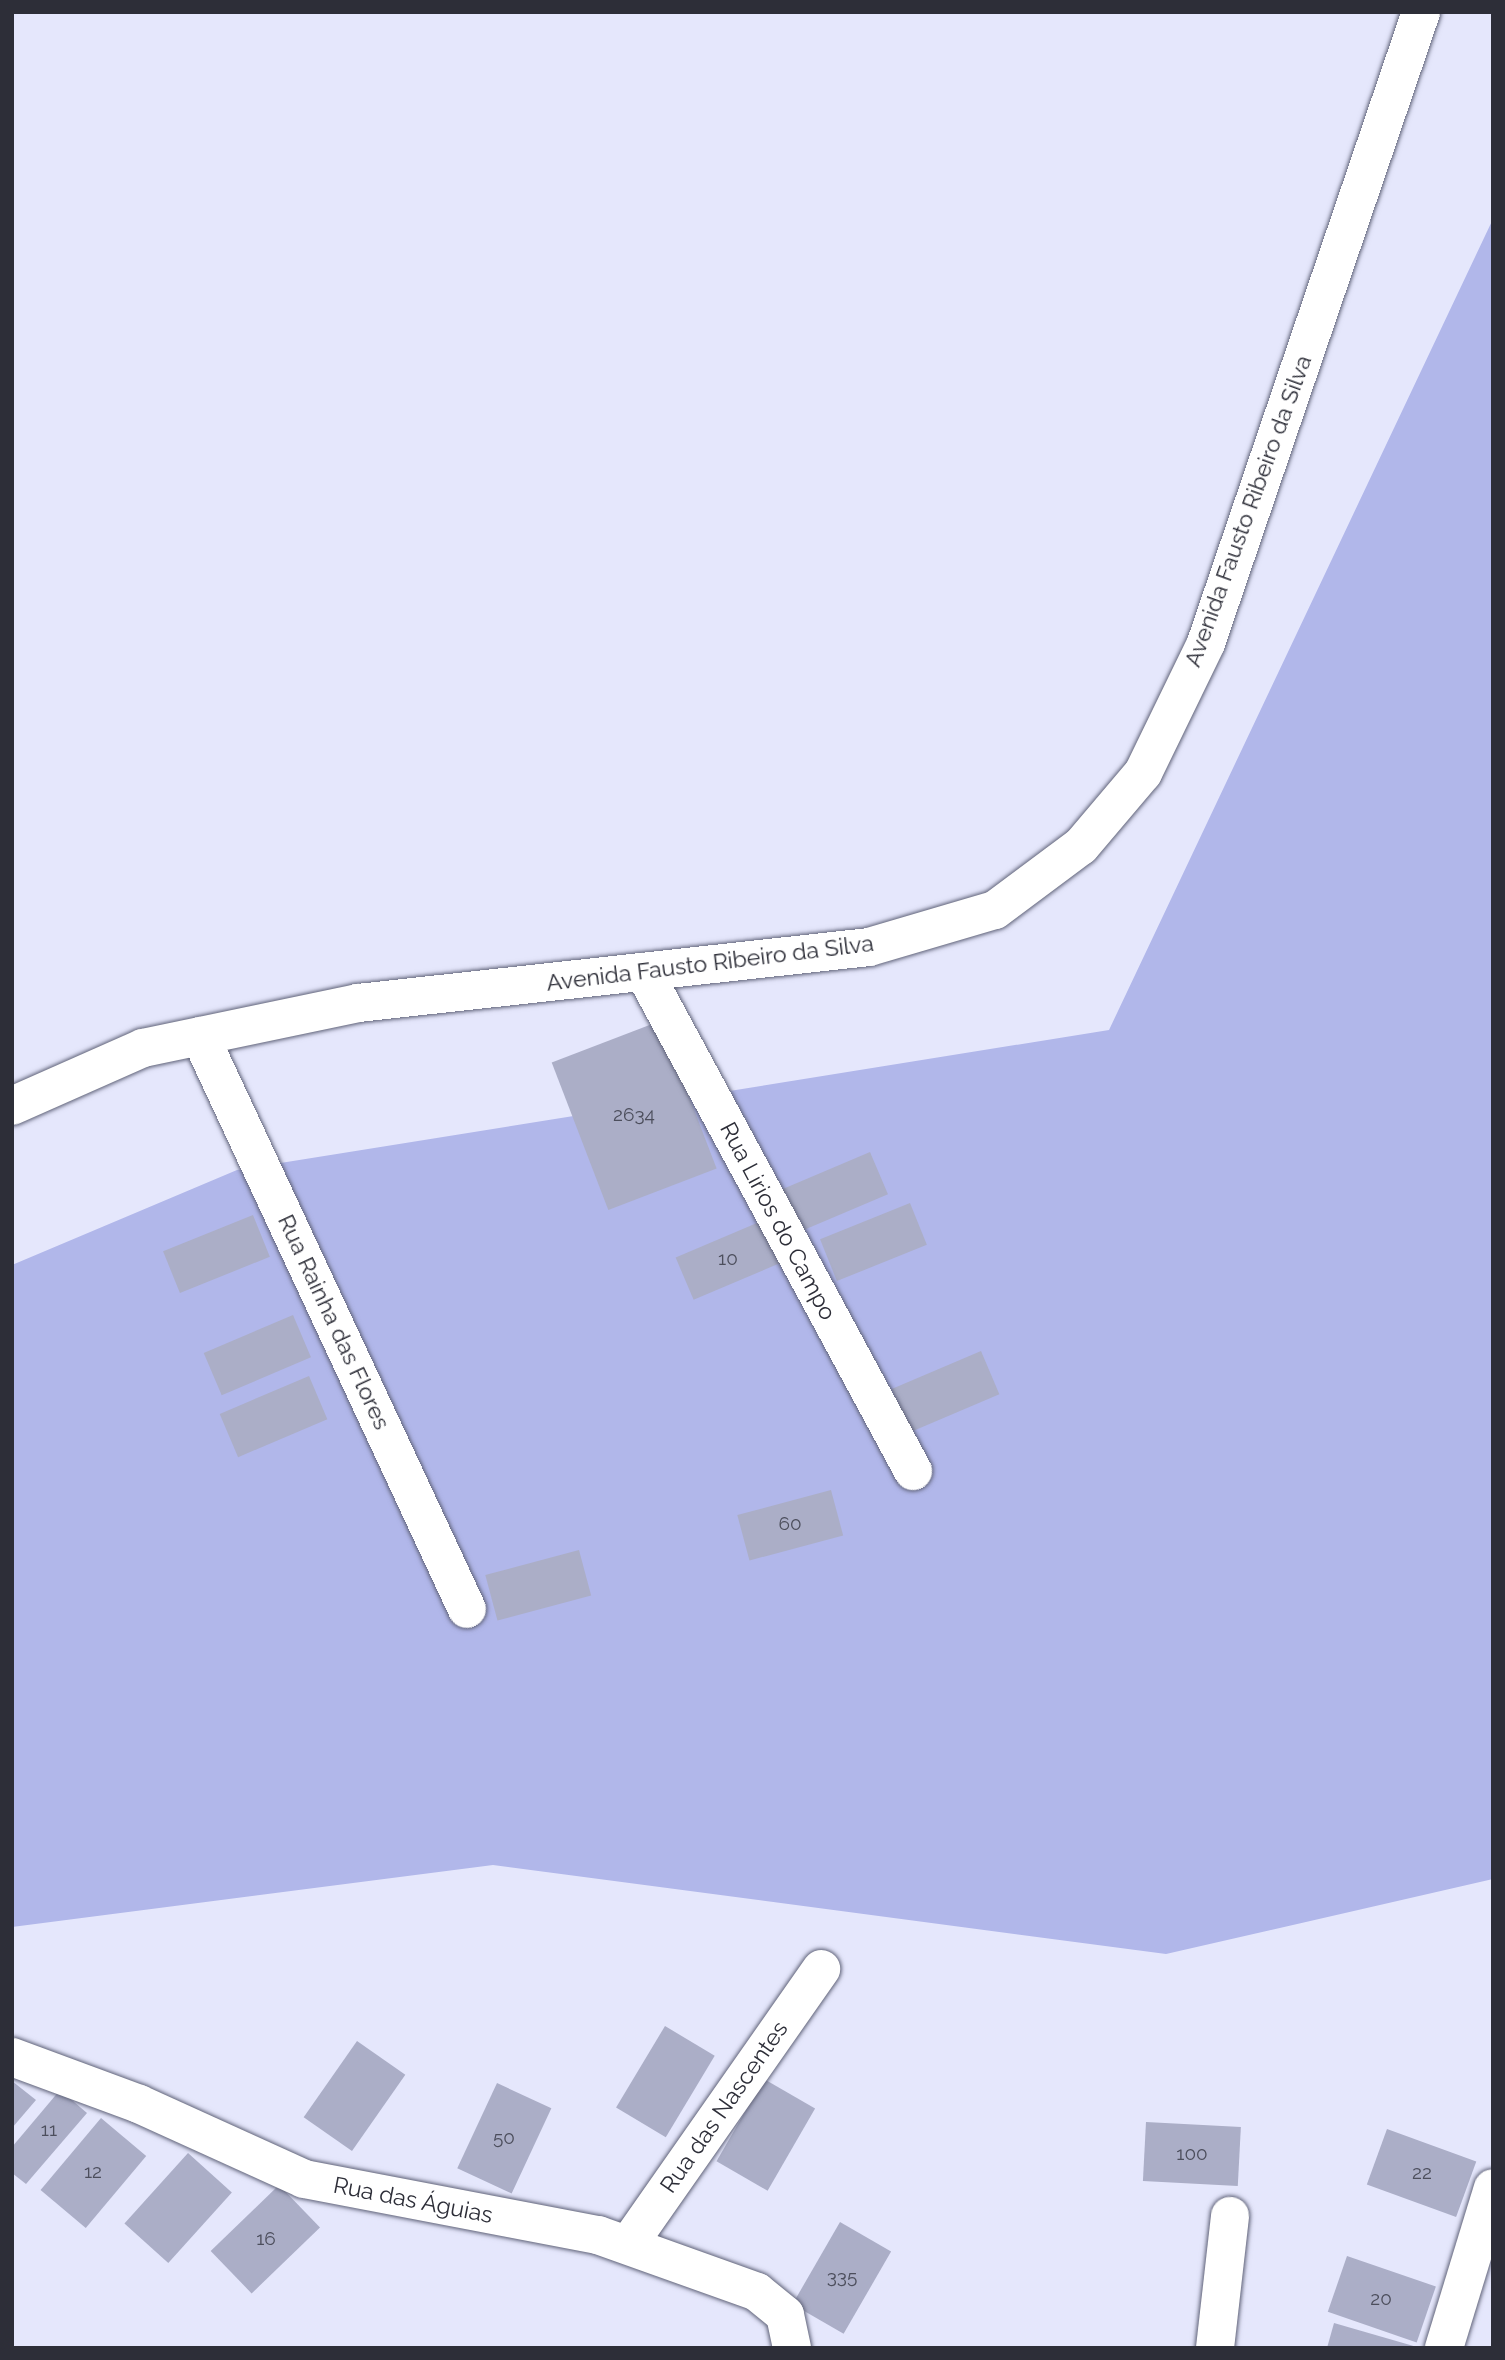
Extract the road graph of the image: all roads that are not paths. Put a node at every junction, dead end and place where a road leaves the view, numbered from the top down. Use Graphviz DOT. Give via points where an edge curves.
graph roads {
  1 [pos="1421,12"];
  2 [pos="644,972"];
  3 [pos="200,1036"];
  4 [pos="12,1107"];
  5 [pos="913,1471"];
  6 [pos="467,1609"];
  7 [pos="821,1969"];
  8 [pos="12,2057"];
  9 [pos="1493,2188"];
  10 [pos="1230,2216"];
  11 [pos="628,2245"];
  12 [pos="792,2348"];
  13 [pos="1215,2348"];
  14 [pos="1444,2348"];
  1 -- 2 [label="street, Avenida Fausto Ribeiro da Silva" via="1206,643 1143,773 1081,846 995,911 869,947"];
  2 -- 3 [label="street, Avenida Fausto Ribeiro da Silva" via="358,1003"];
  2 -- 5 [label="street, Rua Lirios do Campo"];
  3 -- 4 [label="street, Avenida Fausto Ribeiro da Silva" via="143,1048"];
  3 -- 6 [label="street, Rua Rainha das Flores"];
  7 -- 11 [label="street, Rua das Nascentes"];
  8 -- 11 [label="street, Rua das Águias" via="139,2104 304,2179 598,2235"];
  9 -- 14 [label="street"];
  10 -- 13 [label="street"];
  11 -- 12 [label="street, Rua das Águias" via="757,2292 785,2315"];
}
